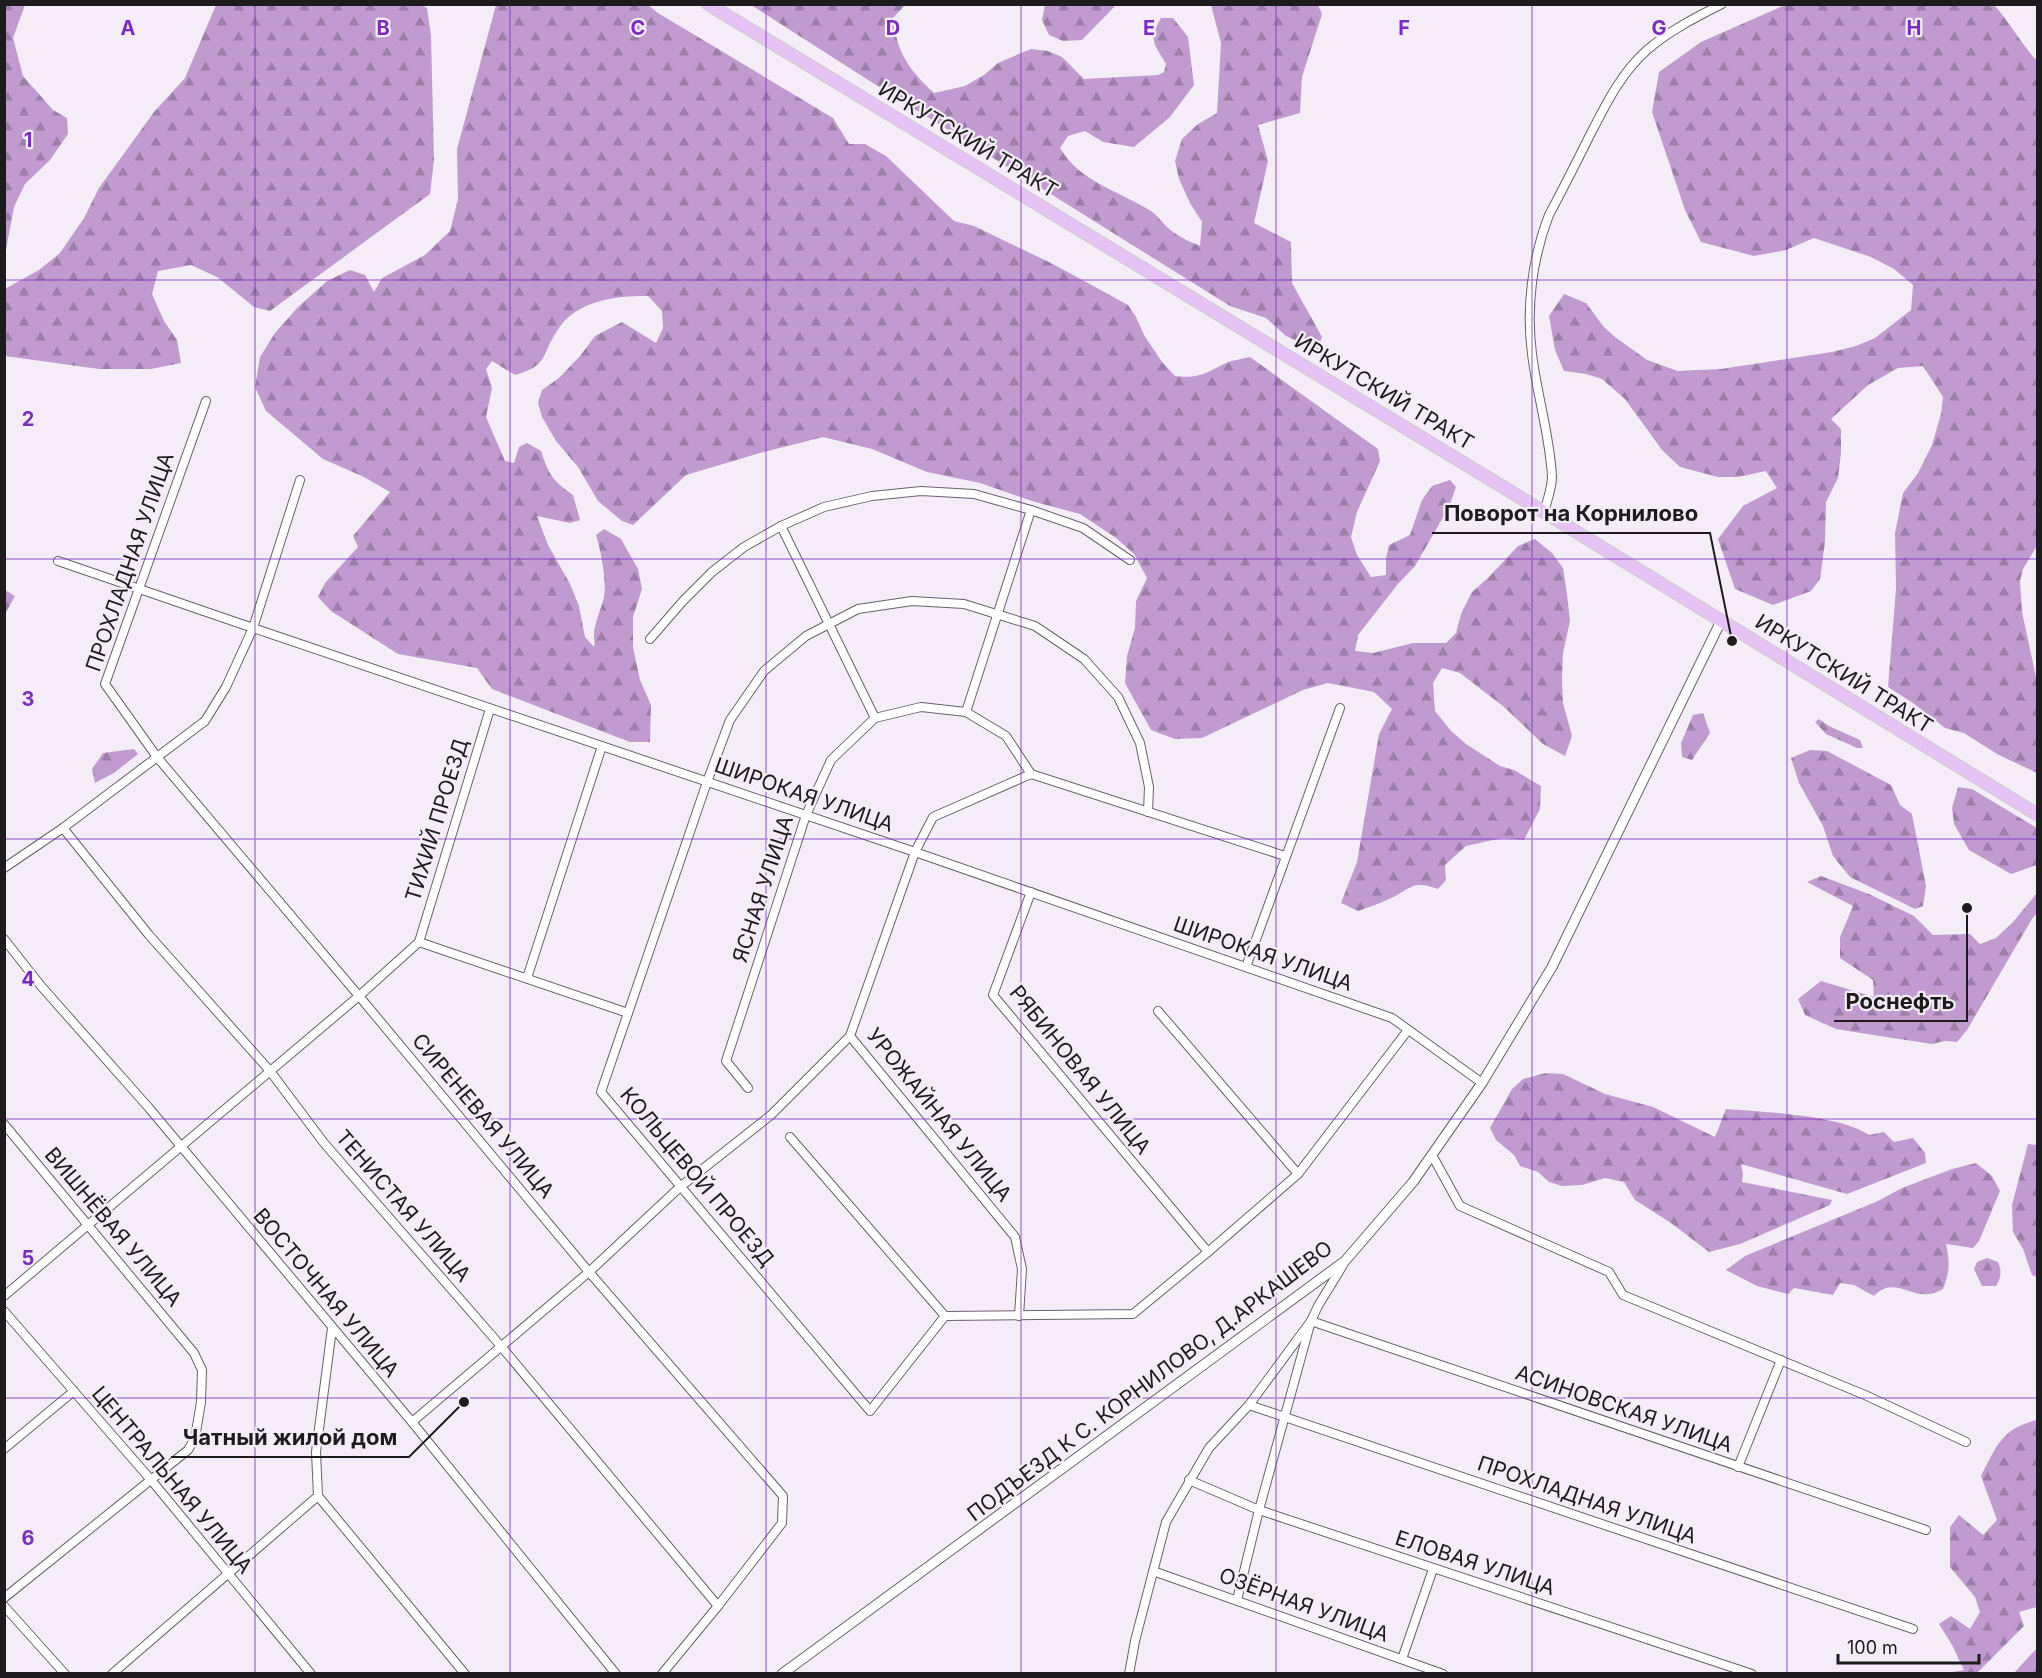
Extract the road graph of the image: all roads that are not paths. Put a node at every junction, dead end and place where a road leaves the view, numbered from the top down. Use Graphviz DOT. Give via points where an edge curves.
graph roads {
  1 [pos="708,4"];
  2 [pos="1722,4"];
  3 [pos="206,401"];
  4 [pos="300,480"];
  5 [pos="1031,510"];
  6 [pos="1544,512"];
  7 [pos="780,526"];
  8 [pos="1130,560"];
  9 [pos="58,561"];
  10 [pos="138,590"];
  11 [pos="998,614"];
  12 [pos="1721,621"];
  13 [pos="829,624"];
  14 [pos="253,628"];
  15 [pos="650,639"];
  16 [pos="1340,708"];
  17 [pos="490,709"];
  18 [pos="966,712"];
  19 [pos="875,718"];
  20 [pos="602,746"];
  21 [pos="157,757"];
  22 [pos="1031,774"];
  23 [pos="707,782"];
  24 [pos="1148,812"];
  25 [pos="806,815"];
  26 [pos="2037,815"];
  27 [pos="63,828"];
  28 [pos="915,852"];
  29 [pos="1285,856"];
  30 [pos="4,868"];
  31 [pos="1031,892"];
  32 [pos="4,939"];
  33 [pos="419,942"];
  34 [pos="1246,967"];
  35 [pos="527,978"];
  36 [pos="359,996"];
  37 [pos="1158,1011"];
  38 [pos="628,1013"];
  39 [pos="1408,1030"];
  40 [pos="850,1036"];
  41 [pos="270,1071"];
  42 [pos="1482,1083"];
  43 [pos="748,1088"];
  44 [pos="4,1124"];
  45 [pos="790,1137"];
  46 [pos="179,1146"];
  47 [pos="1432,1155"];
  48 [pos="1298,1174"];
  49 [pos="680,1187"];
  50 [pos="88,1224"];
  51 [pos="1208,1252"];
  52 [pos="1345,1261"];
  53 [pos="589,1272"];
  54 [pos="4,1296"];
  55 [pos="4,1311"];
  56 [pos="1019,1316"];
  57 [pos="945,1317"];
  58 [pos="1311,1321"];
  59 [pos="332,1328"];
  60 [pos="500,1345"];
  61 [pos="1780,1360"];
  62 [pos="74,1391"];
  63 [pos="1249,1405"];
  64 [pos="1286,1418"];
  65 [pos="412,1422"];
  66 [pos="1966,1442"];
  67 [pos="4,1449"];
  68 [pos="1738,1467"];
  69 [pos="1189,1480"];
  70 [pos="152,1482"];
  71 [pos="318,1496"];
  72 [pos="1259,1510"];
  73 [pos="1926,1530"];
  74 [pos="1433,1569"];
  75 [pos="1153,1570"];
  76 [pos="227,1574"];
  77 [pos="4,1598"];
  78 [pos="1237,1600"];
  79 [pos="4,1606"];
  80 [pos="718,1606"];
  81 [pos="1913,1629"];
  82 [pos="1402,1659"];
  83 [pos="65,1674"];
  84 [pos="112,1674"];
  85 [pos="311,1674"];
  86 [pos="465,1674"];
  87 [pos="616,1674"];
  88 [pos="662,1674"];
  89 [pos="783,1674"];
  90 [pos="1129,1674"];
  91 [pos="1443,1674"];
  92 [pos="1752,1674"];
  1 -- 6 [label="main road, ИРКУТСКИЙ ТРАКТ"];
  2 -- 6 [label="street" via="1666,36 1631,68 1612,93 1541,236 1528,314 1552,478"];
  3 -- 10 [label="street, ПРОХЛАДНАЯ УЛИЦА"];
  4 -- 14 [label="street"];
  5 -- 7 [label="street" via="974,494 921,491 872,496 824,507"];
  5 -- 8 [label="street" via="1083,528"];
  5 -- 11 [label="street"];
  6 -- 12 [label="main road, ИРКУТСКИЙ ТРАКТ"];
  7 -- 13 [label="street"];
  7 -- 15 [label="street" via="712,572"];
  9 -- 10 [label="street, ШИРОКАЯ УЛИЦА"];
  10 -- 14 [label="street, ШИРОКАЯ УЛИЦА"];
  10 -- 21 [label="street, ПРОХЛАДНАЯ УЛИЦА" via="105,684"];
  11 -- 13 [label="street, КОЛЬЦЕВОЙ ПРОЕЗД" via="964,604 912,601 858,609"];
  11 -- 18 [label="street"];
  11 -- 24 [label="street, КОЛЬЦЕВОЙ ПРОЕЗД" via="1035,626 1084,659 1118,697 1140,743 1149,787"];
  12 -- 26 [label="main road, ИРКУТСКИЙ ТРАКТ"];
  12 -- 42 [label="street, ПОДЪЕЗД К С. КОРНИЛОВО, Д.АРКАШЕВО" via="1552,967"];
  13 -- 19 [label="street"];
  13 -- 23 [label="street, КОЛЬЦЕВОЙ ПРОЕЗД" via="806,636 764,671 730,720"];
  14 -- 17 [label="street, ШИРОКАЯ УЛИЦА"];
  14 -- 21 [label="street" via="226,687 205,721"];
  16 -- 29 [label="street"];
  17 -- 20 [label="street, ШИРОКАЯ УЛИЦА"];
  17 -- 33 [label="street, ТИХИЙ ПРОЕЗД"];
  18 -- 19 [label="street" via="921,707"];
  18 -- 22 [label="street" via="1006,736"];
  19 -- 25 [label="street, ЯСНАЯ УЛИЦА" via="831,760"];
  20 -- 23 [label="street, ШИРОКАЯ УЛИЦА"];
  20 -- 35 [label="street"];
  21 -- 27 [label="street"];
  21 -- 36 [label="street, СИРЕНЕВАЯ УЛИЦА"];
  22 -- 24 [label="street"];
  22 -- 28 [label="street, УРОЖАЙНАЯ УЛИЦА" via="933,817"];
  23 -- 25 [label="street, ШИРОКАЯ УЛИЦА"];
  23 -- 38 [label="street, КОЛЬЦЕВОЙ ПРОЕЗД"];
  24 -- 29 [label="street"];
  25 -- 28 [label="street, ШИРОКАЯ УЛИЦА"];
  25 -- 43 [label="street, ЯСНАЯ УЛИЦА" via="726,1061"];
  27 -- 30 [label="street"];
  27 -- 41 [label="street, ТЕНИСТАЯ УЛИЦА" via="149,934"];
  28 -- 31 [label="street, ШИРОКАЯ УЛИЦА"];
  28 -- 40 [label="street, УРОЖАЙНАЯ УЛИЦА"];
  29 -- 34 [label="street"];
  31 -- 34 [label="street, ШИРОКАЯ УЛИЦА"];
  31 -- 51 [label="street, РЯБИНОВАЯ УЛИЦА" via="993,995"];
  32 -- 46 [label="street, ВОСТОЧНАЯ УЛИЦА"];
  33 -- 35 [label="street"];
  33 -- 36 [label="street"];
  34 -- 39 [label="street, ШИРОКАЯ УЛИЦА" via="1392,1018"];
  35 -- 38 [label="street"];
  36 -- 41 [label="street"];
  36 -- 53 [label="street, СИРЕНЕВАЯ УЛИЦА"];
  37 -- 48 [label="street"];
  38 -- 49 [label="street, КОЛЬЦЕВОЙ ПРОЕЗД" via="602,1092"];
  39 -- 42 [label="street, ШИРОКАЯ УЛИЦА"];
  39 -- 48 [label="street"];
  40 -- 49 [label="street" via="771,1115"];
  40 -- 56 [label="street, УРОЖАЙНАЯ УЛИЦА" via="1015,1237 1022,1269"];
  41 -- 46 [label="street"];
  41 -- 60 [label="street, ТЕНИСТАЯ УЛИЦА" via="324,1143"];
  42 -- 47 [label="street, ПОДЪЕЗД К С. КОРНИЛОВО, Д.АРКАШЕВО"];
  44 -- 50 [label="street, ВИШНЁВАЯ УЛИЦА"];
  45 -- 57 [label="street"];
  46 -- 50 [label="street"];
  46 -- 59 [label="street, ВОСТОЧНАЯ УЛИЦА"];
  47 -- 52 [label="street, ПОДЪЕЗД К С. КОРНИЛОВО, Д.АРКАШЕВО"];
  47 -- 61 [label="street" via="1460,1206 1609,1272 1623,1295"];
  48 -- 51 [label="street"];
  49 -- 53 [label="street"];
  49 -- 57 [label="street, КОЛЬЦЕВОЙ ПРОЕЗД" via="870,1411"];
  50 -- 54 [label="street"];
  50 -- 70 [label="street, ВИШНЁВАЯ УЛИЦА" via="194,1353 202,1370 195,1438 188,1450"];
  51 -- 56 [label="street" via="1133,1314"];
  52 -- 58 [label="street"];
  52 -- 89 [label="street, ПОДЪЕЗД К С. КОРНИЛОВО, Д.АРКАШЕВО"];
  53 -- 60 [label="street"];
  53 -- 80 [label="street, СИРЕНЕВАЯ УЛИЦА" via="783,1496 782,1523"];
  55 -- 62 [label="street, ЦЕНТРАЛЬНАЯ УЛИЦА"];
  56 -- 57 [label="street"];
  58 -- 63 [label="street"];
  58 -- 64 [label="street"];
  58 -- 68 [label="street, АСИНОВСКАЯ УЛИЦА"];
  59 -- 65 [label="street, ВОСТОЧНАЯ УЛИЦА"];
  59 -- 71 [label="street" via="316,1452"];
  60 -- 65 [label="street"];
  60 -- 80 [label="street, ТЕНИСТАЯ УЛИЦА"];
  61 -- 66 [label="street"];
  61 -- 68 [label="street"];
  62 -- 67 [label="street"];
  62 -- 70 [label="street, ЦЕНТРАЛЬНАЯ УЛИЦА"];
  63 -- 64 [label="street, ПРОХЛАДНАЯ УЛИЦА"];
  63 -- 69 [label="street" via="1209,1448"];
  64 -- 72 [label="street"];
  64 -- 81 [label="street, ПРОХЛАДНАЯ УЛИЦА"];
  65 -- 87 [label="street, ВОСТОЧНАЯ УЛИЦА"];
  68 -- 73 [label="street, АСИНОВСКАЯ УЛИЦА"];
  69 -- 72 [label="street, ЕЛОВАЯ УЛИЦА"];
  69 -- 75 [label="street" via="1166,1522"];
  70 -- 76 [label="street, ЦЕНТРАЛЬНАЯ УЛИЦА"];
  70 -- 77 [label="street"];
  71 -- 76 [label="street"];
  71 -- 86 [label="street"];
  72 -- 74 [label="street, ЕЛОВАЯ УЛИЦА"];
  72 -- 78 [label="street"];
  74 -- 82 [label="street"];
  74 -- 92 [label="street, ЕЛОВАЯ УЛИЦА"];
  75 -- 78 [label="street, ОЗЁРНАЯ УЛИЦА"];
  75 -- 90 [label="street"];
  76 -- 84 [label="street"];
  76 -- 85 [label="street, ЦЕНТРАЛЬНАЯ УЛИЦА"];
  78 -- 82 [label="street, ОЗЁРНАЯ УЛИЦА"];
  79 -- 83 [label="street"];
  80 -- 88 [label="street"];
  82 -- 91 [label="street, ОЗЁРНАЯ УЛИЦА"];
}
